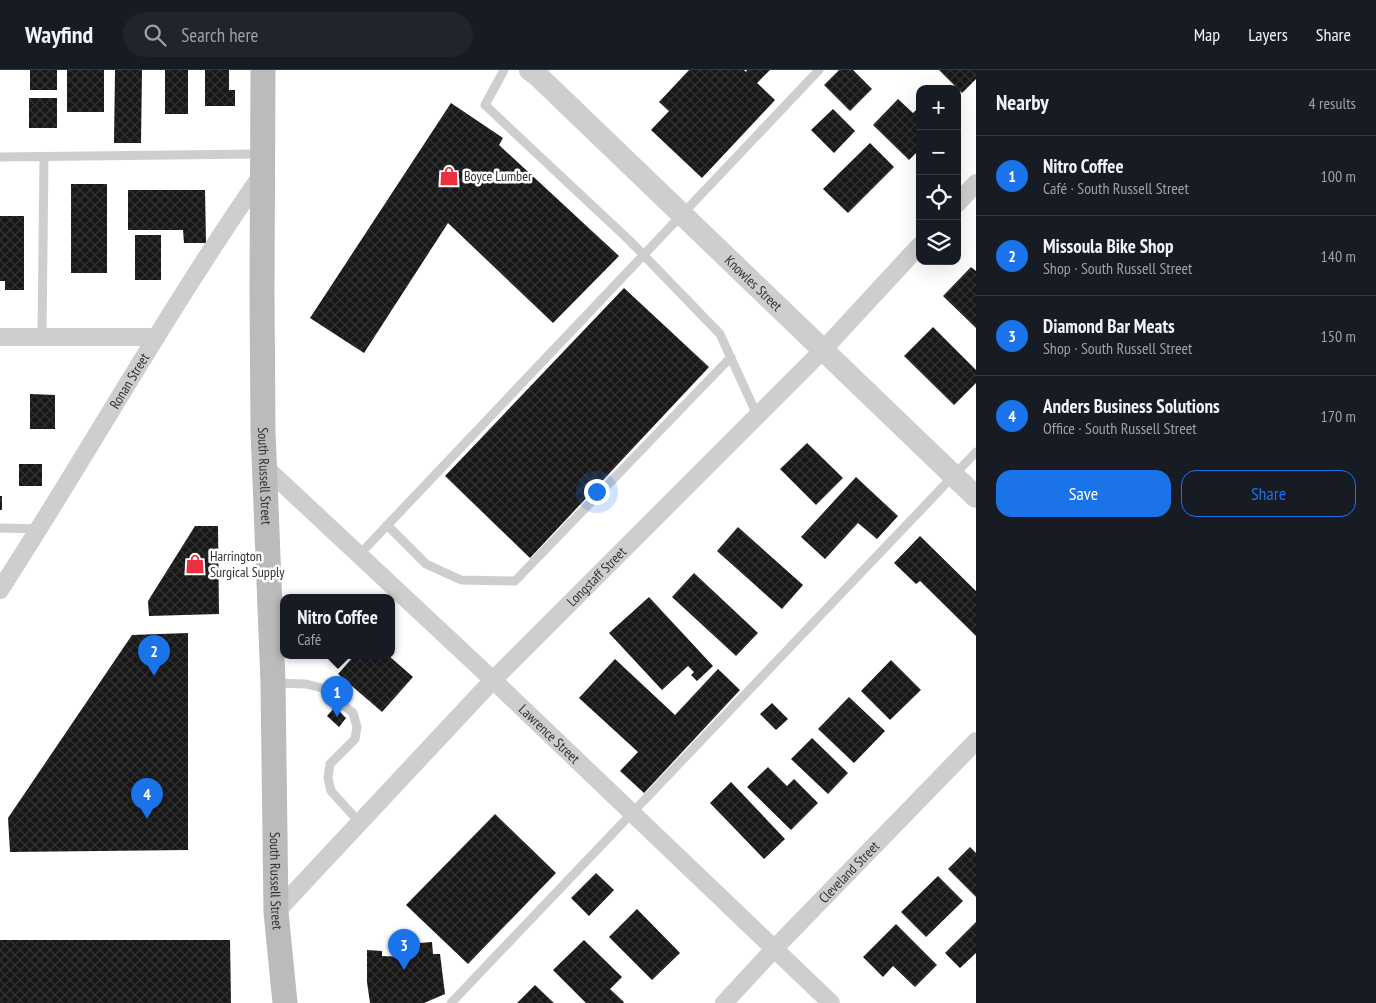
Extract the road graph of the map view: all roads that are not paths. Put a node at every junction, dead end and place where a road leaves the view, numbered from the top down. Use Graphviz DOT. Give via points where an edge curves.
graph roads {
  1 [pos="263,70"];
  2 [pos="504,70"];
  3 [pos="820,70"];
  4 [pos="536,72"];
  5 [pos="0,156"];
  6 [pos="44,157"];
  7 [pos="263,164"];
  8 [pos="976,183"];
  9 [pos="961,200"];
  10 [pos="682,215"];
  11 [pos="916,249"];
  12 [pos="644,255"];
  13 [pos="0,337"];
  14 [pos="42,337"];
  15 [pos="156,337"];
  16 [pos="822,351"];
  17 [pos="731,358"];
  18 [pos="757,415"];
  19 [pos="976,452"];
  20 [pos="265,467"];
  21 [pos="953,476"];
  22 [pos="976,497"];
  23 [pos="387,525"];
  24 [pos="0,528"];
  25 [pos="39,529"];
  26 [pos="359,555"];
  27 [pos="0,590"];
  28 [pos="493,680"];
  29 [pos="273,683"];
  30 [pos="976,741"];
  31 [pos="633,813"];
  32 [pos="360,822"];
  33 [pos="276,912"];
  34 [pos="775,948"];
  35 [pos="285,1003"];
  36 [pos="451,1003"];
  37 [pos="724,1003"];
  38 [pos="831,1003"];
  1 -- 7 [label="main road, South Russell Street"];
  2 -- 12 [label="lane" via="485,105"];
  3 -- 10 [label="lane"];
  4 -- 10 [label="street, Knowles Street"];
  5 -- 6 [label="lane"];
  6 -- 7 [label="lane"];
  6 -- 14 [label="lane"];
  7 -- 15 [label="street, Ronan Street"];
  7 -- 20 [label="main road, South Russell Street"];
  8 -- 9 [label="street"];
  10 -- 12 [label="lane"];
  10 -- 16 [label="street, Knowles Street"];
  11 -- 16 [label="street, Longstaff Street"];
  12 -- 17 [label="lane" via="720,334"];
  12 -- 23 [label="lane"];
  13 -- 14 [label="street"];
  14 -- 15 [label="street"];
  15 -- 25 [label="street, Ronan Street"];
  16 -- 18 [label="street, Longstaff Street"];
  16 -- 21 [label="street, Knowles Street"];
  17 -- 18 [label="lane"];
  17 -- 23 [label="lane" via="515,581 461,580 426,564"];
  18 -- 28 [label="street, Longstaff Street"];
  19 -- 21 [label="lane"];
  20 -- 26 [label="street, Lawrence Street"];
  20 -- 29 [label="main road, South Russell Street"];
  21 -- 22 [label="street, Knowles Street"];
  21 -- 31 [label="lane"];
  23 -- 26 [label="lane"];
  24 -- 25 [label="lane"];
  25 -- 27 [label="street, Ronan Street"];
  26 -- 28 [label="street, Lawrence Street"];
  28 -- 31 [label="street, Lawrence Street"];
  28 -- 32 [label="street, Longstaff Street"];
  29 -- 32 [label="lane" via="322,688 353,713 357,727 355,739 330,764 328,778 331,791"];
  29 -- 33 [label="main road, South Russell Street"];
  30 -- 34 [label="street, Cleveland Street"];
  31 -- 34 [label="street, Lawrence Street"];
  31 -- 36 [label="lane"];
  32 -- 33 [label="street, Longstaff Street"];
  33 -- 35 [label="main road, South Russell Street"];
  34 -- 37 [label="street, Cleveland Street"];
  34 -- 38 [label="street, Lawrence Street"];
}
